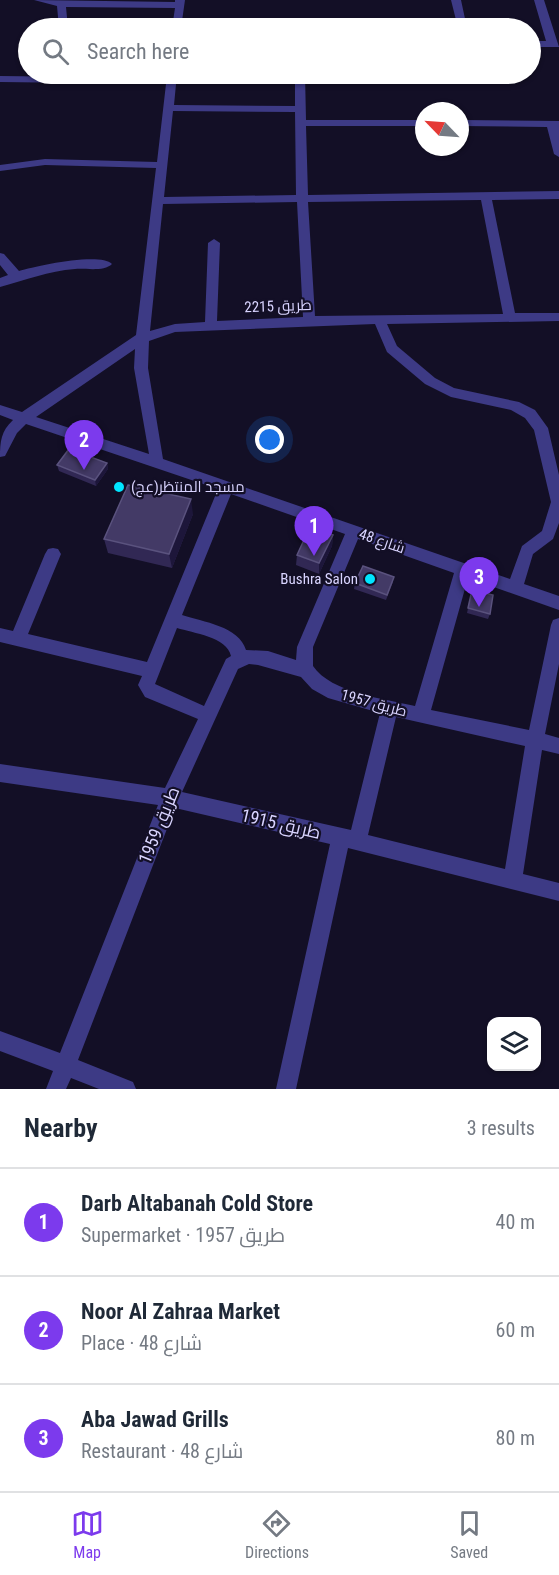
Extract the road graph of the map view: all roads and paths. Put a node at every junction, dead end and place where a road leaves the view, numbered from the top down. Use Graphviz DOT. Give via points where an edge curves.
graph roads {
  1 [pos="39,0"];
  2 [pos="456,0"];
  3 [pos="539,0"];
  4 [pos="179,3"];
  5 [pos="61,4"];
  6 [pos="62,18"];
  7 [pos="178,18"];
  8 [pos="460,18"];
  9 [pos="556,44"];
  10 [pos="0,79"];
  11 [pos="18,79"];
  12 [pos="170,84"];
  13 [pos="300,84"];
  14 [pos="167,108"];
  15 [pos="301,109"];
  16 [pos="301,123"];
  17 [pos="415,123"];
  18 [pos="469,123"];
  19 [pos="555,124"];
  20 [pos="559,154"];
  21 [pos="161,165"];
  22 [pos="0,168"];
  23 [pos="559,195"];
  24 [pos="302,197"];
  25 [pos="486,197"];
  26 [pos="157,201"];
  27 [pos="214,243"];
  28 [pos="0,256"];
  29 [pos="106,264"];
  30 [pos="16,276"];
  31 [pos="0,283"];
  32 [pos="559,317"];
  33 [pos="510,318"];
  34 [pos="379,320"];
  35 [pos="309,321"];
  36 [pos="211,324"];
  37 [pos="142,338"];
  38 [pos="0,410"];
  39 [pos="24,418"];
  40 [pos="0,452"];
  41 [pos="157,462"];
  42 [pos="226,487"];
  43 [pos="354,531"];
  44 [pos="53,554"];
  45 [pos="463,569"];
  46 [pos="515,588"];
  47 [pos="559,603"];
  48 [pos="172,619"];
  49 [pos="559,625"];
  50 [pos="0,635"];
  51 [pos="18,639"];
  52 [pos="240,657"];
  53 [pos="150,670"];
  54 [pos="307,671"];
  55 [pos="390,708"];
  56 [pos="207,715"];
  57 [pos="421,716"];
  58 [pos="535,740"];
  59 [pos="559,746"];
  60 [pos="0,773"];
  61 [pos="170,798"];
  62 [pos="349,839"];
  63 [pos="513,879"];
  64 [pos="559,892"];
  65 [pos="0,1041"];
  66 [pos="65,1064"];
  67 [pos="56,1089"];
  68 [pos="126,1089"];
  69 [pos="286,1089"];
  1 -- 5 [label="street"];
  2 -- 8 [label="street"];
  3 -- 9 [label="street"];
  4 -- 5 [label="street"];
  4 -- 7 [label="street"];
  5 -- 6 [label="street"];
  10 -- 11 [label="street"];
  12 -- 14 [label="street"];
  13 -- 15 [label="street"];
  14 -- 15 [label="street"];
  14 -- 21 [label="street"];
  15 -- 16 [label="street"];
  16 -- 17 [label="street"];
  16 -- 24 [label="street"];
  18 -- 19 [label="street"];
  19 -- 20 [label="street"];
  21 -- 22 [label="street" via="45,162"];
  21 -- 26 [label="street"];
  23 -- 25 [label="street"];
  24 -- 25 [label="street"];
  24 -- 26 [label="street"];
  24 -- 35 [label="street"];
  25 -- 33 [label="street"];
  26 -- 37 [label="street"];
  27 -- 36 [label="street"];
  28 -- 30 [label="street"];
  29 -- 30 [label="street" via="48,266"];
  30 -- 31 [label="street"];
  32 -- 33 [label="street, طريق 2215"];
  33 -- 34 [label="street, طريق 2215"];
  34 -- 35 [label="street, طريق 2215"];
  34 -- 46 [label="street" via="392,349 430,381 451,392 514,406 530,414 541,428 558,502 548,535 527,550"];
  35 -- 36 [label="street, طريق 2215"];
  36 -- 37 [label="street, طريق 2215" via="175,328"];
  37 -- 39 [label="street, طريق 2215"];
  37 -- 41 [label="street" via="141,368"];
  38 -- 39 [label="street, شارع 48"];
  39 -- 40 [label="street, طريق 2215" via="12,429"];
  39 -- 41 [label="street, شارع 48"];
  41 -- 42 [label="street, شارع 48"];
  42 -- 43 [label="street, شارع 48"];
  42 -- 48 [label="street"];
  43 -- 45 [label="street, شارع 48"];
  43 -- 54 [label="street" via="305,647"];
  44 -- 51 [label="street"];
  45 -- 46 [label="street, شارع 48"];
  45 -- 57 [label="street"];
  46 -- 47 [label="street, شارع 48"];
  48 -- 52 [label="street" via="227,637 237,646"];
  48 -- 53 [label="street"];
  49 -- 58 [label="street"];
  50 -- 51 [label="street"];
  51 -- 53 [label="street"];
  52 -- 54 [label="street" via="251,656"];
  52 -- 56 [label="street, طريق 1959" via="227,672"];
  53 -- 56 [label="street" via="147,689"];
  54 -- 55 [label="street, طريق 1957" via="321,685 339,694"];
  55 -- 57 [label="street, طريق 1957"];
  55 -- 62 [label="street"];
  56 -- 61 [label="street, طريق 1959"];
  57 -- 58 [label="street, طريق 1957"];
  58 -- 59 [label="street, طريق 1957"];
  58 -- 63 [label="street"];
  60 -- 61 [label="street, طريق 1915"];
  61 -- 62 [label="street, طريق 1915"];
  61 -- 66 [label="street, طريق 1959"];
  62 -- 63 [label="street, طريق 1915"];
  62 -- 69 [label="street"];
  63 -- 64 [label="street, طريق 1915"];
  65 -- 66 [label="street"];
  66 -- 67 [label="street, طريق 1959"];
  66 -- 68 [label="street"];
}
